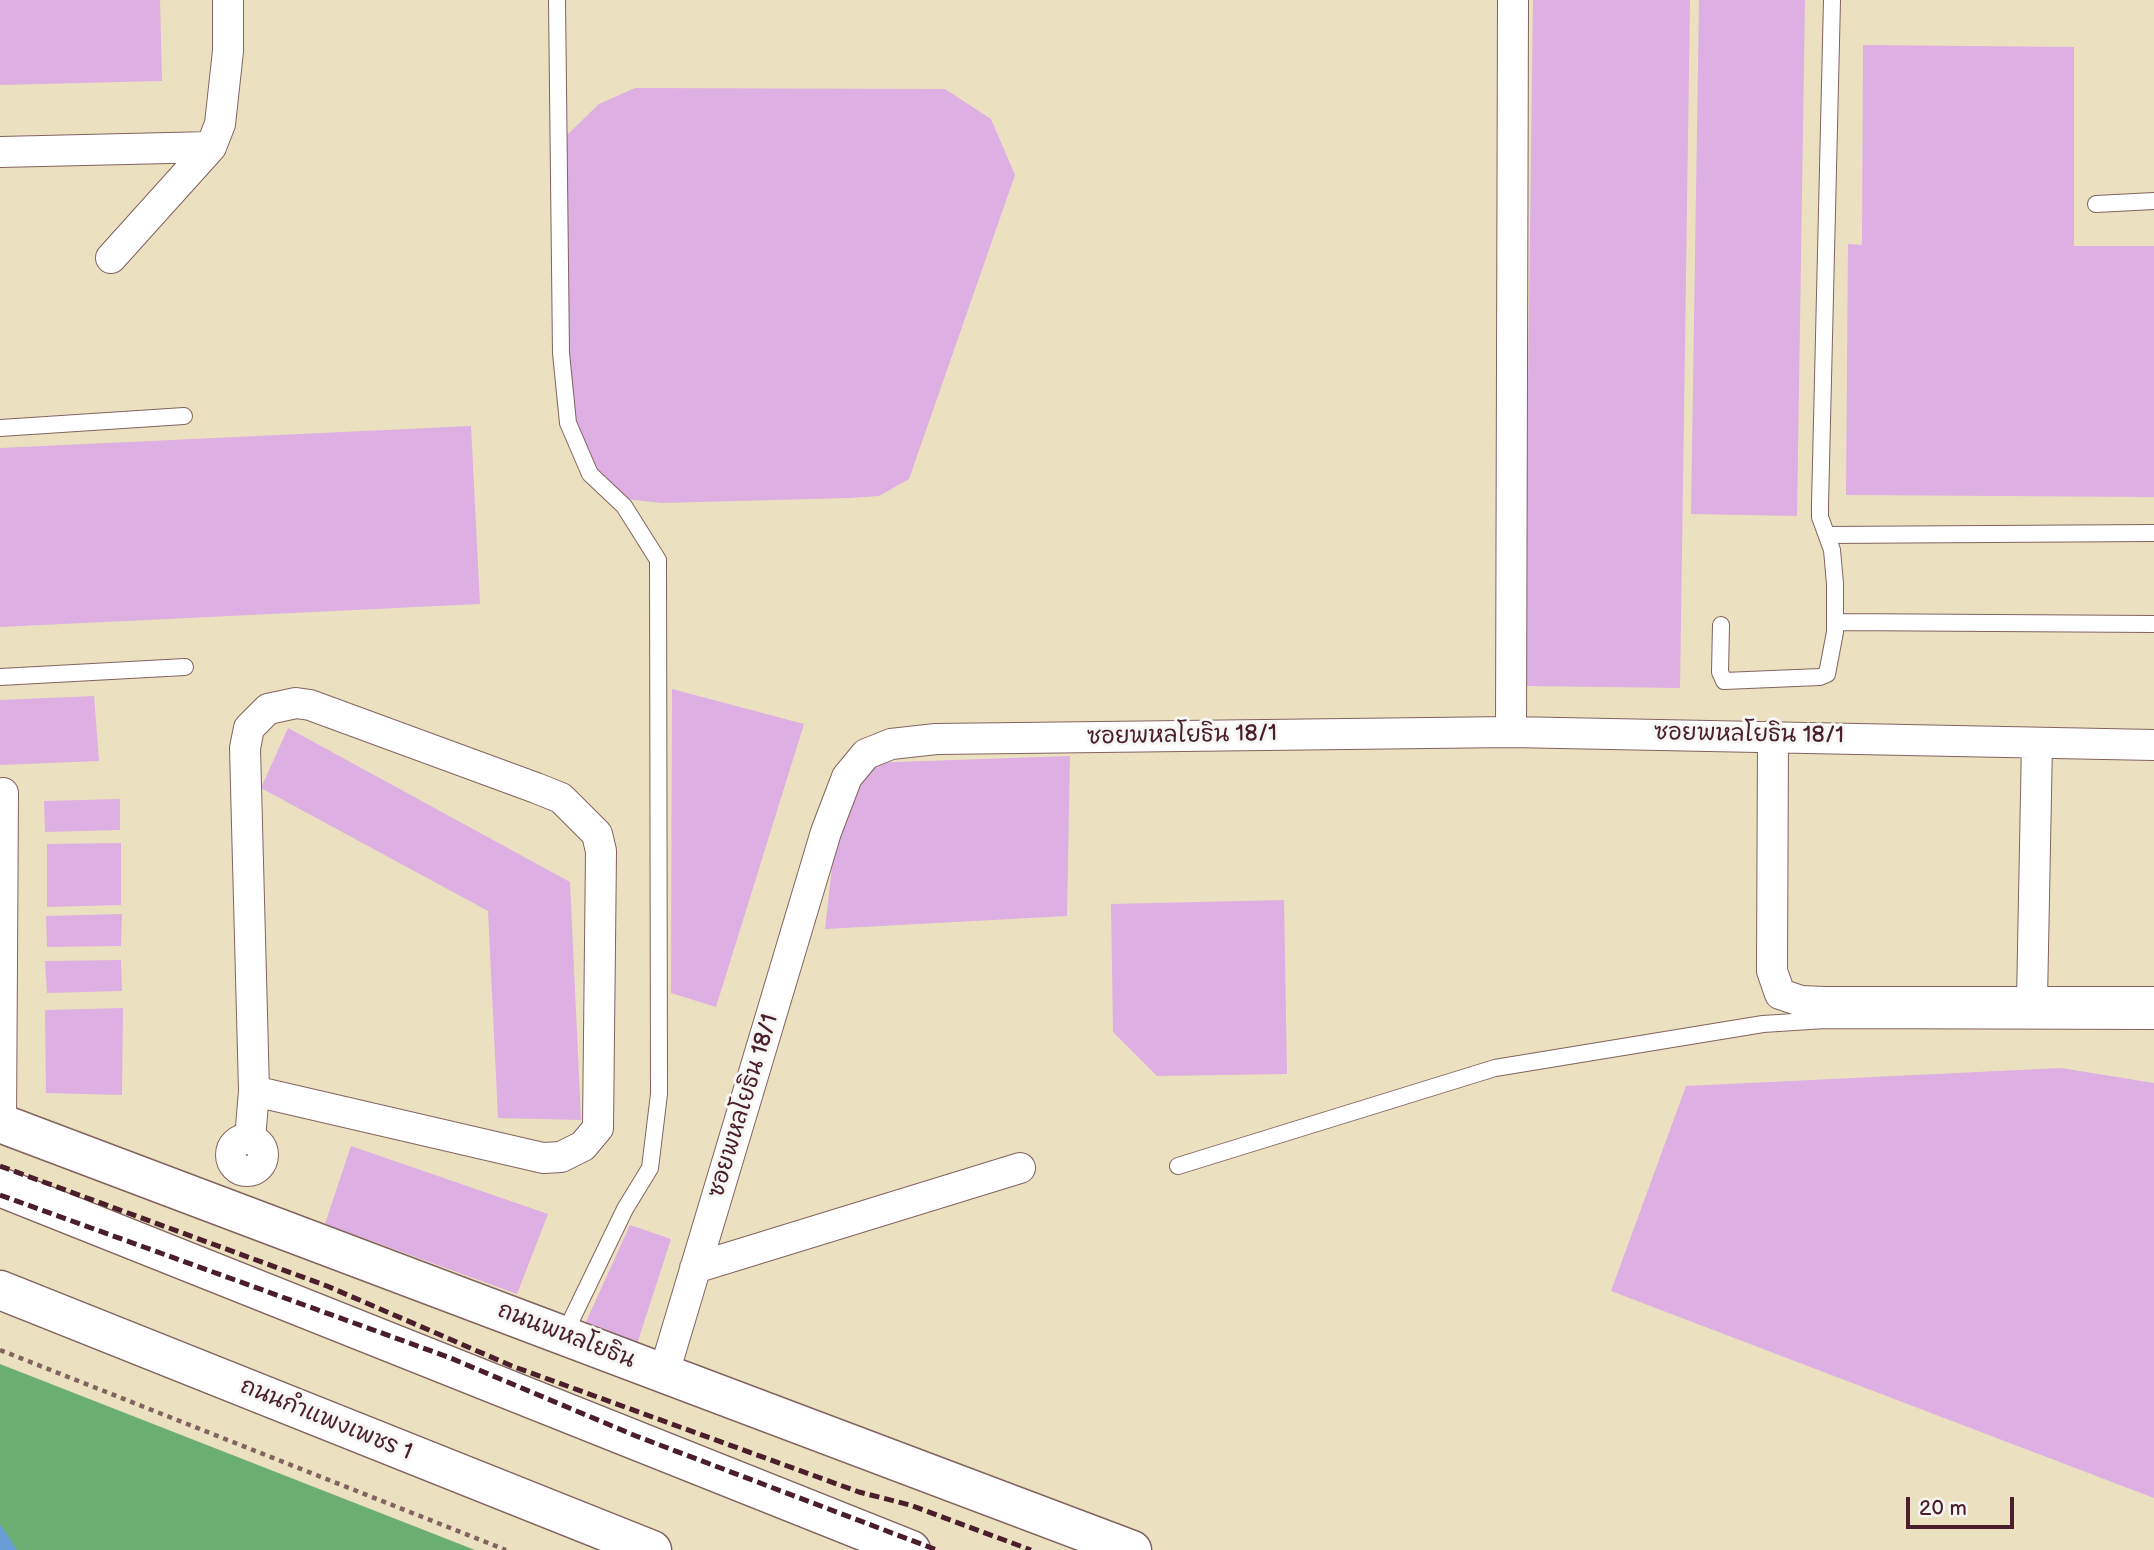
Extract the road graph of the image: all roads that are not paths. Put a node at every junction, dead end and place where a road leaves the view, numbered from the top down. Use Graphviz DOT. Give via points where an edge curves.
graph roads {
  1 [pos="228,0"];
  2 [pos="557,0"];
  3 [pos="1513,0"];
  4 [pos="1832,0"];
  5 [pos="211,147"];
  6 [pos="0,152"];
  7 [pos="2154,201"];
  8 [pos="2096,204"];
  9 [pos="111,258"];
  10 [pos="184,416"];
  11 [pos="0,428"];
  12 [pos="2154,533"];
  13 [pos="1827,535"];
  14 [pos="1835,622"];
  15 [pos="2154,624"];
  16 [pos="1721,625"];
  17 [pos="184,667"];
  18 [pos="0,677"];
  19 [pos="1511,732"];
  20 [pos="1773,735"];
  21 [pos="2037,743"];
  22 [pos="2154,744"];
  23 [pos="3,793"];
  24 [pos="2032,1000"];
  25 [pos="2154,1002"];
  26 [pos="2154,1021"];
  27 [pos="254,1091"];
  28 [pos="1,1123"];
  29 [pos="1178,1166"];
  30 [pos="1020,1168"];
  31 [pos="0,1187"];
  32 [pos="231,1209"];
  33 [pos="695,1268"];
  34 [pos="0,1290"];
  35 [pos="564,1335"];
  36 [pos="664,1373"];
  37 [pos="652,1550"];
  38 [pos="911,1550"];
  39 [pos="1132,1550"];
  1 -- 5 [label="street" via="220,124"];
  2 -- 35 [label="lane" via="561,353 568,423 590,474 624,506 658,560 659,1094 650,1168"];
  3 -- 19 [label="street"];
  4 -- 13 [label="lane" via="1820,505"];
  5 -- 6 [label="street"];
  5 -- 9 [label="street"];
  7 -- 8 [label="lane"];
  10 -- 11 [label="lane"];
  12 -- 13 [label="lane"];
  13 -- 14 [label="lane" via="1834,571"];
  14 -- 15 [label="lane"];
  14 -- 16 [label="lane" via="1827,674 1730,682 1724,681 1720,672"];
  17 -- 18 [label="lane"];
  19 -- 20 [label="street, ซอยพหลโยธิน 18/1"];
  19 -- 33 [label="street, ซอยพหลโยธิน 18/1" via="936,738 891,744 866,754 847,777 826,832"];
  20 -- 21 [label="street, ซอยพหลโยธิน 18/1"];
  20 -- 24 [label="street" via="1772,971 1780,994 1825,1002"];
  21 -- 22 [label="street, ซอยพหลโยธิน 18/1"];
  21 -- 24 [label="street"];
  23 -- 28 [label="street"];
  24 -- 25 [label="street"];
  26 -- 29 [label="lane" via="1825,1020 1763,1024 1495,1068"];
  27 -- 27 [label="street" via="543,1158 561,1157 583,1146 598,1128 601,851 597,834 561,798 536,788 310,705 268,709 249,728 245,748"];
  27 -- 32 [label="street" via="250,1139 262,1149 262,1159 257,1169 241,1171"];
  28 -- 32 [label="main road, ถนนพหลโยธิน"];
  30 -- 33 [label="street"];
  31 -- 38 [label="main road"];
  32 -- 35 [label="main road, ถนนพหลโยธิน"];
  33 -- 36 [label="street, ซอยพหลโยธิน 18/1"];
  34 -- 37 [label="main road, ถนนกำแพงเพชร 1"];
  35 -- 36 [label="main road, ถนนพหลโยธิน"];
  36 -- 39 [label="main road, ถนนพหลโยธิน"];
}
